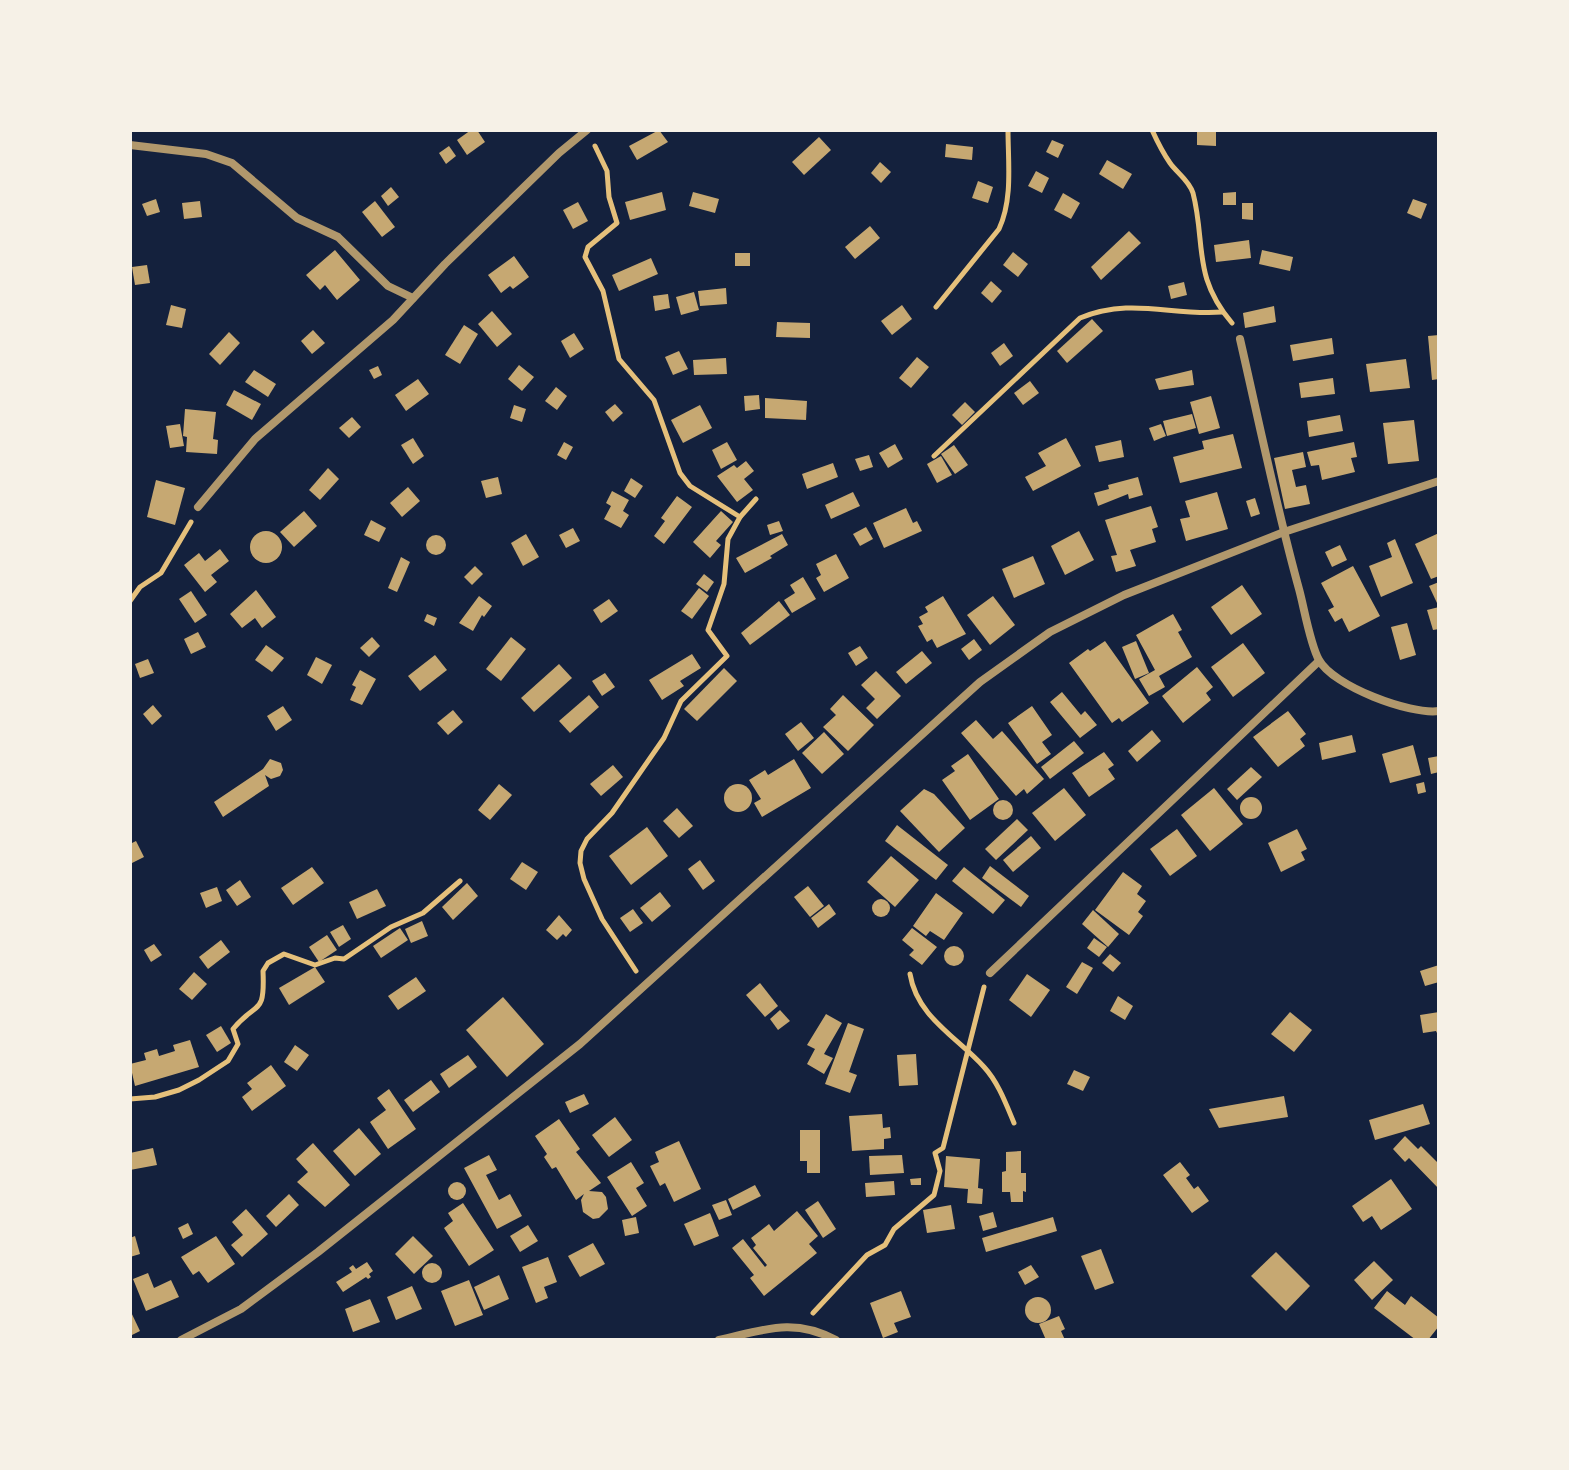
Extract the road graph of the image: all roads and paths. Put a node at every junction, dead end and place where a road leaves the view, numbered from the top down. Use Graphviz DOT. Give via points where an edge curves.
graph roads {
  1 [pos="587,130"];
  2 [pos="1008,130"];
  3 [pos="1152,130"];
  4 [pos="130,145"];
  5 [pos="413,298"];
  6 [pos="936,307"];
  7 [pos="1222,312"];
  8 [pos="1240,339"];
  9 [pos="934,456"];
  10 [pos="1439,481"];
  11 [pos="756,499"];
  12 [pos="198,507"];
  13 [pos="740,517"];
  14 [pos="1284,532"];
  15 [pos="130,601"];
  16 [pos="1319,661"];
  17 [pos="1439,711"];
  18 [pos="460,881"];
  19 [pos="990,973"];
  20 [pos="910,974"];
  21 [pos="645,984"];
  22 [pos="968,1052"];
  23 [pos="130,1099"];
  24 [pos="1014,1123"];
  25 [pos="803,1328"];
  26 [pos="181,1340"];
  27 [pos="719,1340"];
  28 [pos="836,1340"];
  1 -- 5 [label="street"];
  1 -- 13 [label="path" via="607,171 617,218 614,227 588,247 585,257 603,291 619,359 654,400 680,473 690,486"];
  2 -- 6 [label="path" via="1005,217"];
  3 -- 7 [label="path" via="1193,191 1201,263"];
  4 -- 5 [label="street" via="206,154 232,163 297,218 338,237 388,286"];
  5 -- 12 [label="street" via="255,439"];
  7 -- 8 [label="path"];
  7 -- 9 [label="path" via="1135,306 1080,318"];
  8 -- 14 [label="street"];
  10 -- 14 [label="street"];
  11 -- 13 [label="path"];
  12 -- 15 [label="path" via="161,573"];
  13 -- 21 [label="path" via="728,539 724,584 708,630 727,656 681,701 664,738 581,851 584,879 602,919"];
  14 -- 16 [label="street"];
  14 -- 21 [label="street" via="1111,601 1050,632 980,682"];
  16 -- 17 [label="street" via="1381,701"];
  16 -- 19 [label="street"];
  18 -- 23 [label="path" via="423,913 391,927 344,959 315,965 284,954 276,957 263,971 261,1004 233,1029 238,1044 228,1061 179,1090"];
  19 -- 22 [label="path"];
  20 -- 22 [label="path" via="919,1003"];
  21 -- 26 [label="street" via="580,1044 318,1252 241,1309"];
  22 -- 24 [label="path" via="986,1068"];
  22 -- 25 [label="path" via="943,1148 935,1153 940,1171 934,1195 894,1229 885,1245 867,1255"];
  25 -- 27 [label="street" via="782,1325"];
  25 -- 28 [label="street"];
}
